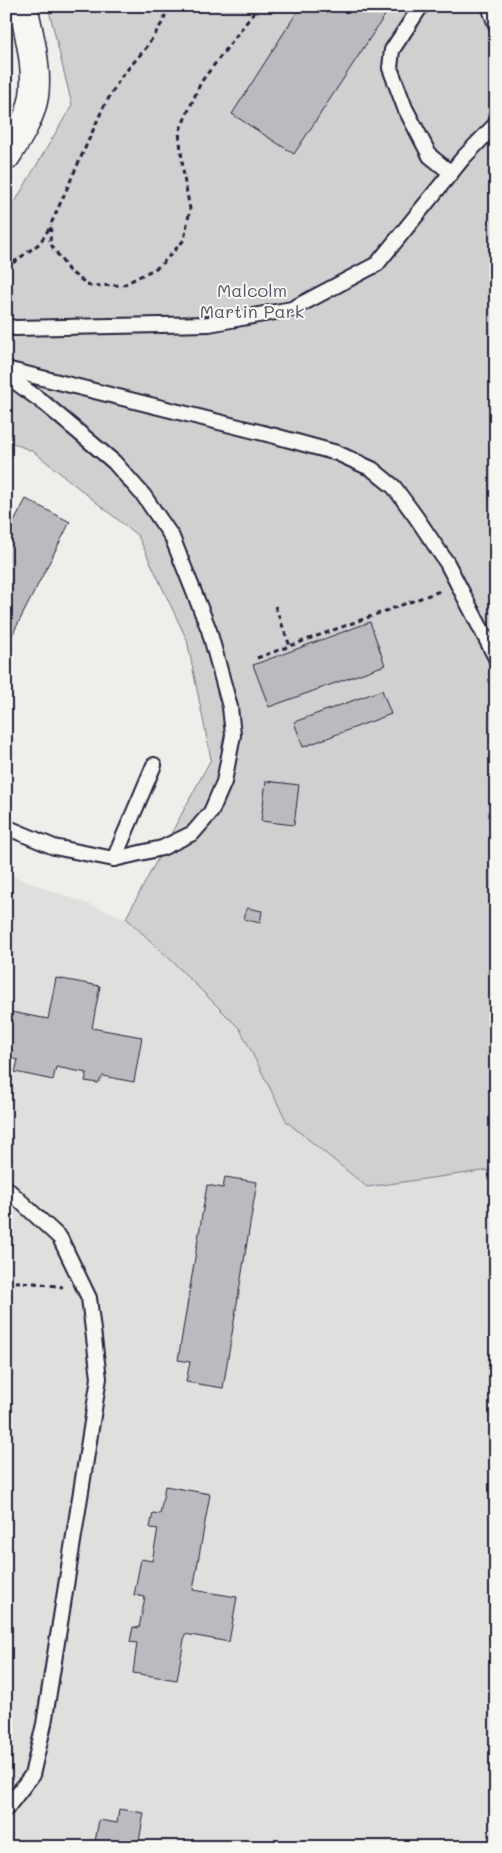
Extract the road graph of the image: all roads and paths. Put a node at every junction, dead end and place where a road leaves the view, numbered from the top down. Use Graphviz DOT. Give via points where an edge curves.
graph roads {
  1 [pos="24,6"];
  2 [pos="167,6"];
  3 [pos="260,6"];
  4 [pos="421,6"];
  5 [pos="489,6"];
  6 [pos="496,25"];
  7 [pos="496,124"];
  8 [pos="6,156"];
  9 [pos="451,173"];
  10 [pos="51,224"];
  11 [pos="6,268"];
  12 [pos="6,326"];
  13 [pos="6,369"];
  14 [pos="6,375"];
  15 [pos="426,597"];
  16 [pos="275,606"];
  17 [pos="290,646"];
  18 [pos="257,658"];
  19 [pos="496,658"];
  20 [pos="154,765"];
  21 [pos="6,827"];
  22 [pos="114,859"];
  23 [pos="6,1188"];
  24 [pos="6,1281"];
  25 [pos="86,1291"];
  26 [pos="6,1809"];
  1 -- 8 [label="street" via="33,54 34,96 22,131"];
  2 -- 10 [label="path" via="164,20 146,48 121,76 103,108"];
  3 -- 10 [label="path" via="201,82 179,132 190,209 184,240 160,266 123,285 90,286 69,271 50,243"];
  4 -- 9 [label="lane" via="392,50 390,68 405,108 430,156"];
  5 -- 6 [label="lane"];
  7 -- 9 [label="lane"];
  9 -- 12 [label="lane" via="377,264 292,309 208,324"];
  10 -- 11 [label="path" via="40,243"];
  13 -- 19 [label="lane" via="284,438 337,453 372,469 394,487 447,563"];
  14 -- 22 [label="lane" via="114,462 144,496 172,537 209,630 230,707 233,736 229,760 211,812 194,833 162,848"];
  15 -- 17 [label="path"];
  16 -- 17 [label="path"];
  17 -- 18 [label="path"];
  20 -- 22 [label="lane"];
  21 -- 22 [label="lane" via="54,847"];
  23 -- 25 [label="lane" via="60,1238"];
  24 -- 25 [label="path"];
  25 -- 26 [label="lane" via="99,1378 44,1724 32,1774"];
}
